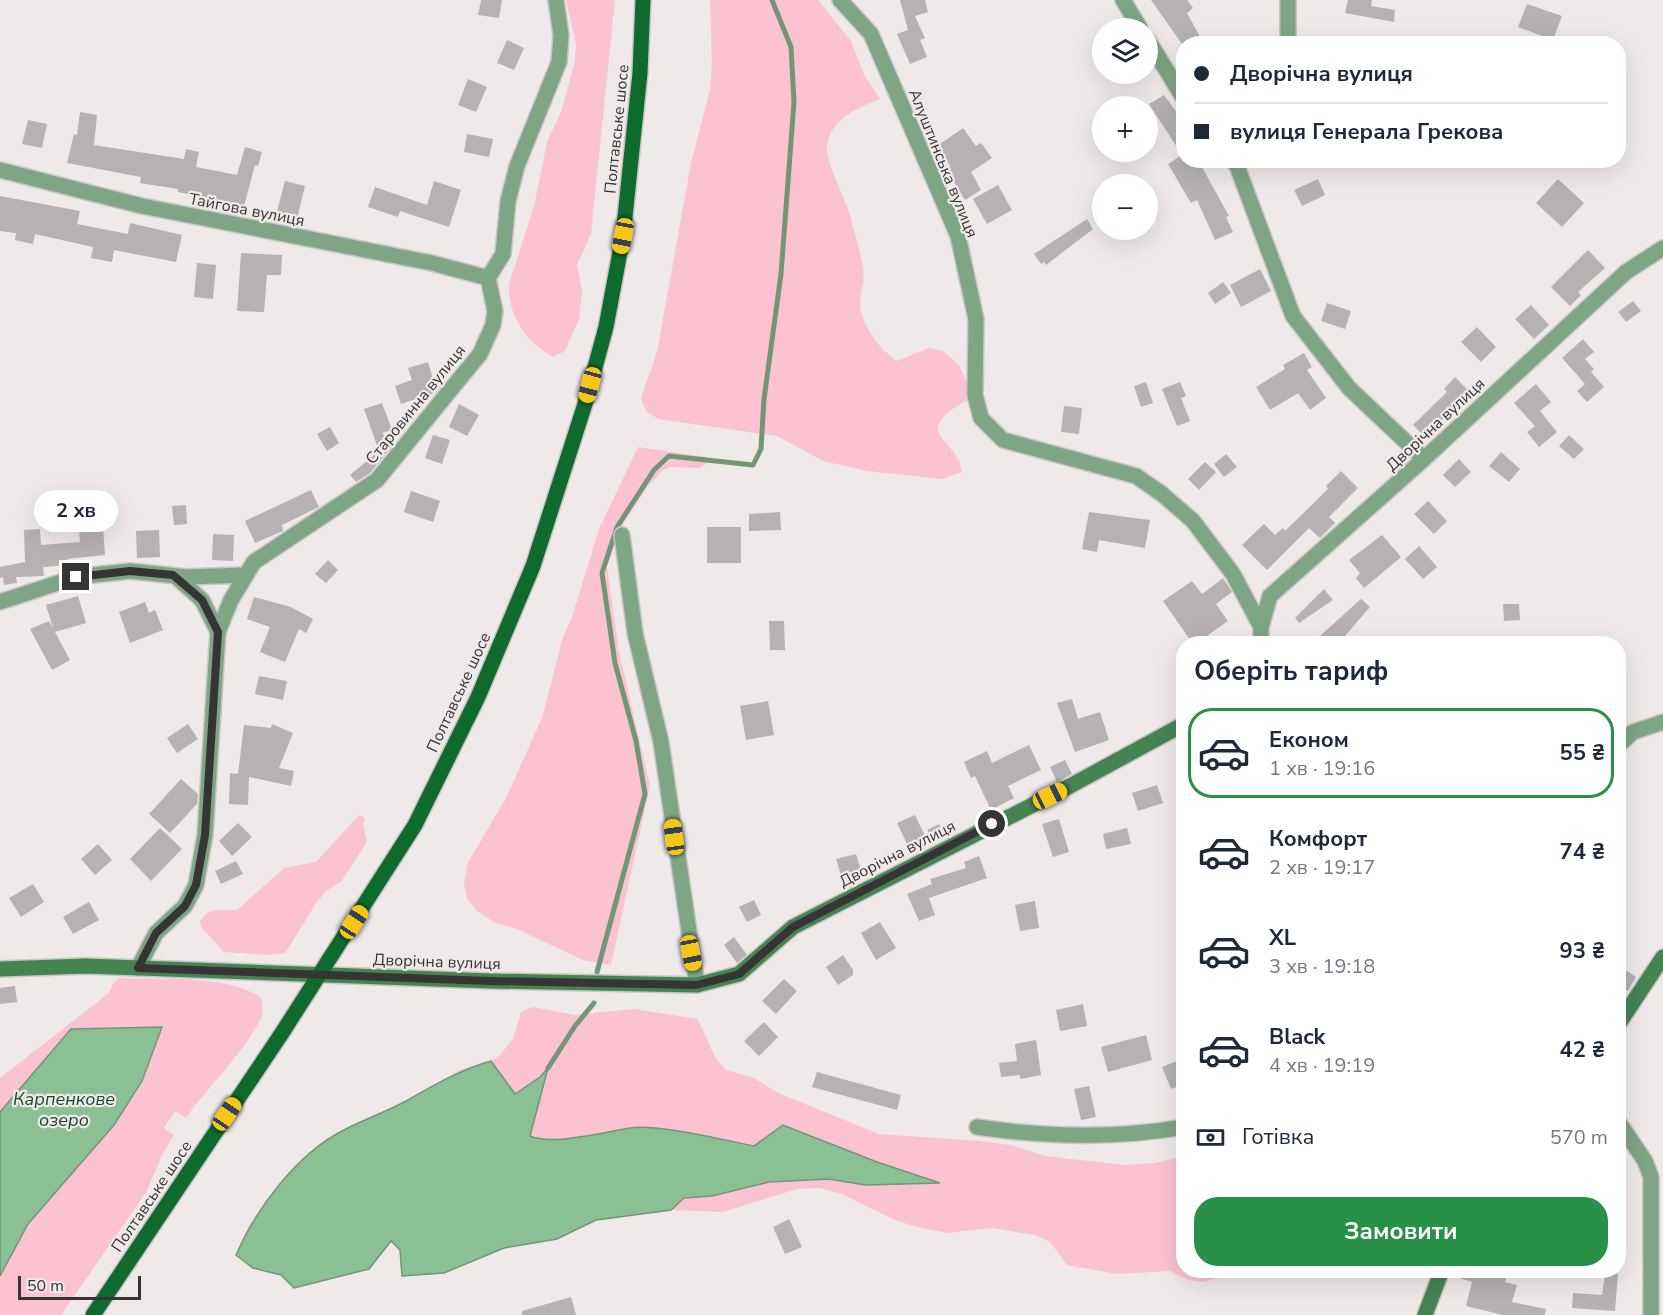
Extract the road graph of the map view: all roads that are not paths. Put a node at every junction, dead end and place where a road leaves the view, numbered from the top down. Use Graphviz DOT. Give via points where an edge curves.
graph roads {
  1 [pos="556,0"];
  2 [pos="643,0"];
  3 [pos="840,0"];
  4 [pos="1123,0"];
  5 [pos="1288,0"];
  6 [pos="1134,18"];
  7 [pos="1288,36"];
  8 [pos="1158,56"];
  9 [pos="1176,86"];
  10 [pos="1238,168"];
  11 [pos="0,170"];
  12 [pos="1663,248"];
  13 [pos="488,278"];
  14 [pos="1424,459"];
  15 [pos="622,535"];
  16 [pos="173,575"];
  17 [pos="245,575"];
  18 [pos="0,602"];
  19 [pos="1260,627"];
  20 [pos="218,632"];
  21 [pos="1261,636"];
  22 [pos="1663,722"];
  23 [pos="1176,728"];
  24 [pos="1626,739"];
  25 [pos="1663,957"];
  26 [pos="138,968"];
  27 [pos="0,969"];
  28 [pos="319,975"];
  29 [pos="697,985"];
  30 [pos="1626,1013"];
  31 [pos="976,1126"];
  32 [pos="1176,1128"];
  33 [pos="1626,1133"];
  34 [pos="1439,1278"];
  35 [pos="93,1315"];
  36 [pos="1425,1315"];
  37 [pos="1651,1315"];
  1 -- 13 [label="street" via="561,35 559,63 517,166 508,201 503,254"];
  2 -- 28 [label="main road, Полтавське шосе" via="640,74 624,225 606,327 536,556 478,697 415,825"];
  3 -- 19 [label="street, Алуштинська вулиця" via="871,34 958,236 976,319 975,395 981,418 1003,440 1136,476 1162,494 1193,520 1233,574"];
  4 -- 6 [label="street"];
  5 -- 7 [label="street"];
  8 -- 9 [label="street"];
  10 -- 14 [label="street" via="1293,316 1349,388"];
  11 -- 13 [label="street, Тайгова вулиця" via="142,206 432,263"];
  12 -- 14 [label="street, Дворічна вулиця" via="1626,272"];
  13 -- 17 [label="street, Старовинна вулиця" via="495,311 480,354 420,428 377,480 254,562"];
  14 -- 19 [label="street, Дворічна вулиця" via="1270,596"];
  15 -- 29 [label="street" via="635,633 661,742"];
  16 -- 17 [label="street"];
  16 -- 18 [label="street" via="130,571 76,577"];
  16 -- 20 [label="street" via="202,600"];
  17 -- 20 [label="street, Старовинна вулиця"];
  19 -- 21 [label="street, Дворічна вулиця"];
  20 -- 26 [label="street, Старовинна вулиця" via="205,835 196,885 185,906 156,933"];
  22 -- 24 [label="street" via="1633,732"];
  23 -- 29 [label="street, Дворічна вулиця" via="793,927 739,974"];
  25 -- 30 [label="street"];
  26 -- 27 [label="street, Дворічна вулиця"];
  26 -- 28 [label="street, Дворічна вулиця"];
  28 -- 29 [label="street, Дворічна вулиця"];
  28 -- 35 [label="main road, Полтавське шосе"];
  31 -- 32 [label="street" via="1062,1135 1149,1133"];
  33 -- 37 [label="street" via="1651,1178"];
  34 -- 36 [label="street"];
}
